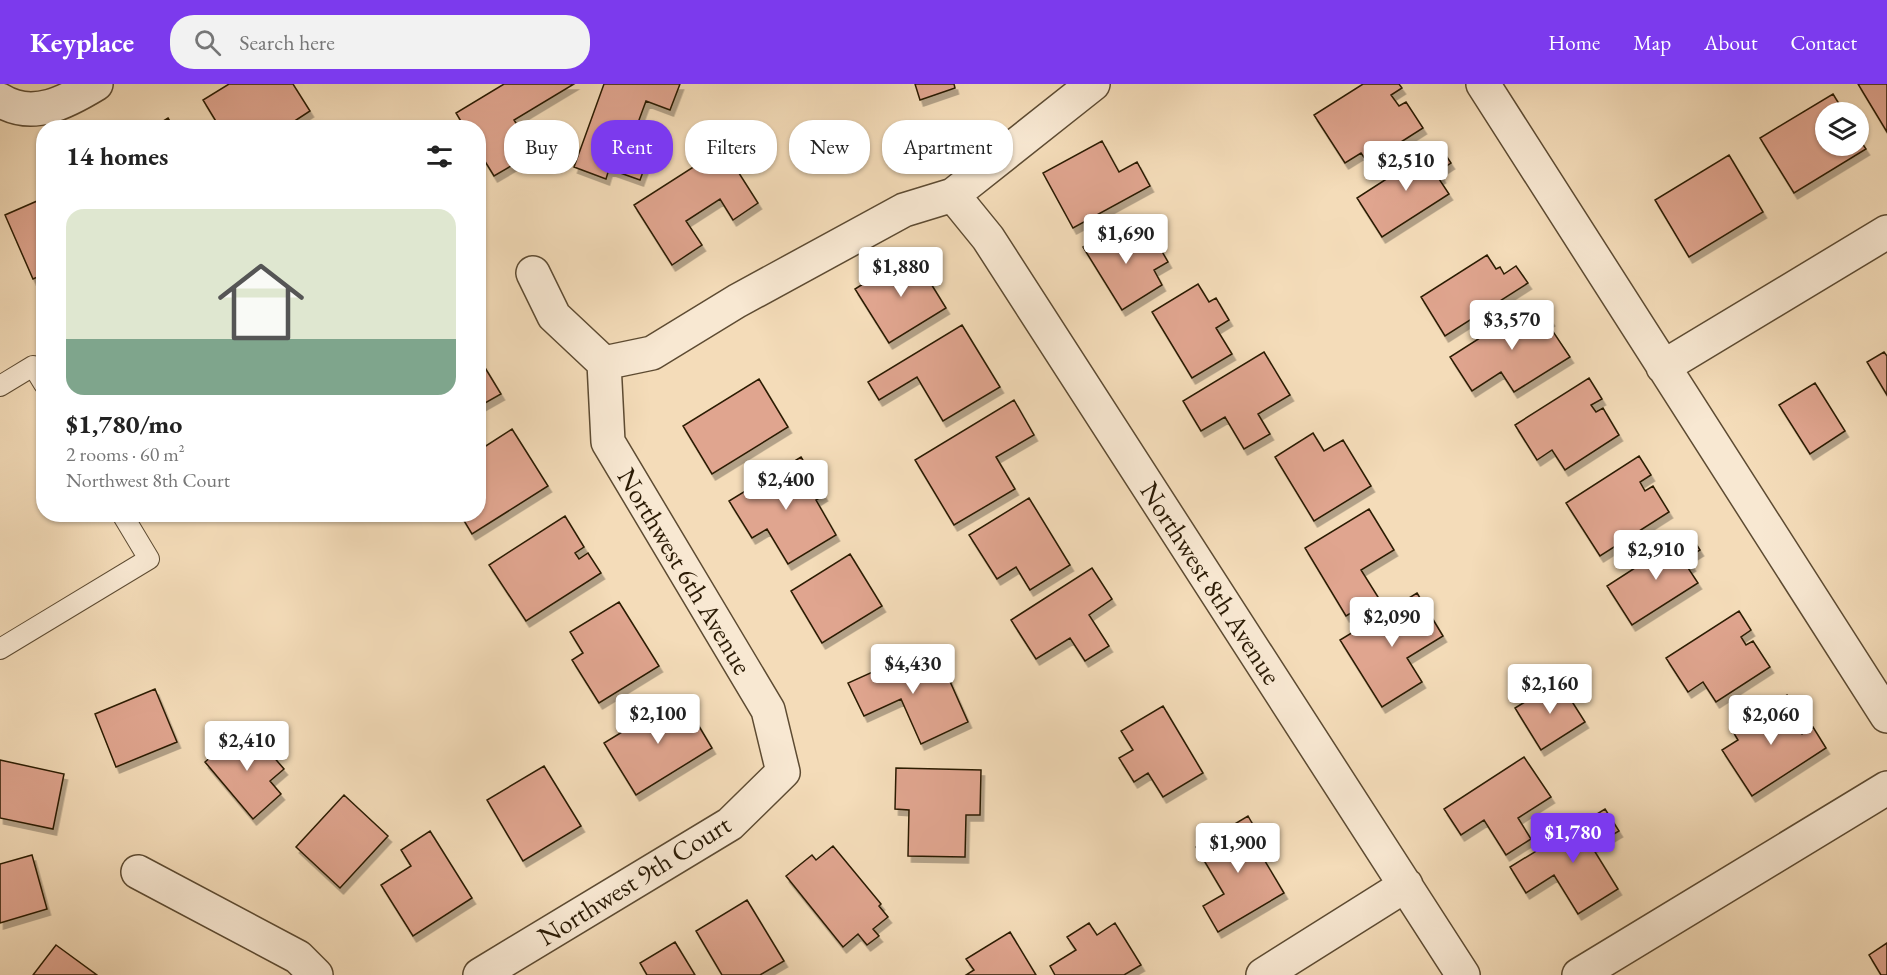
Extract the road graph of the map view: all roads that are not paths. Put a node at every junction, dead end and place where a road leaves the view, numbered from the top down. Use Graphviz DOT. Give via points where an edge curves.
graph roads {
  1 [pos="96,84"];
  2 [pos="1093,84"];
  3 [pos="1483,84"];
  4 [pos="14,105"];
  5 [pos="953,195"];
  6 [pos="1887,232"];
  7 [pos="533,273"];
  8 [pos="604,363"];
  9 [pos="1663,366"];
  10 [pos="36,371"];
  11 [pos="0,386"];
  12 [pos="127,522"];
  13 [pos="0,649"];
  14 [pos="1887,716"];
  15 [pos="781,775"];
  16 [pos="1887,788"];
  17 [pos="138,872"];
  18 [pos="1406,885"];
  19 [pos="316,975"];
  20 [pos="480,975"];
  21 [pos="1263,975"];
  22 [pos="1464,975"];
  23 [pos="1579,975"];
  1 -- 4 [label="street" via="51,107"];
  2 -- 5 [label="street"];
  3 -- 9 [label="street"];
  5 -- 8 [label="street" via="904,210 737,301 652,353"];
  5 -- 18 [label="street, Northwest 8th Avenue" via="988,238"];
  6 -- 9 [label="street"];
  7 -- 8 [label="street" via="554,316"];
  8 -- 15 [label="street, Northwest 6th Avenue" via="608,442 768,710"];
  9 -- 14 [label="street"];
  10 -- 11 [label="lane" via="33,366"];
  12 -- 13 [label="lane" via="149,559"];
  15 -- 20 [label="street, Northwest 9th Court" via="730,824"];
  16 -- 23 [label="street"];
  17 -- 19 [label="street" via="298,957"];
  18 -- 21 [label="street"];
  18 -- 22 [label="street, Northwest 8th Avenue"];
}
